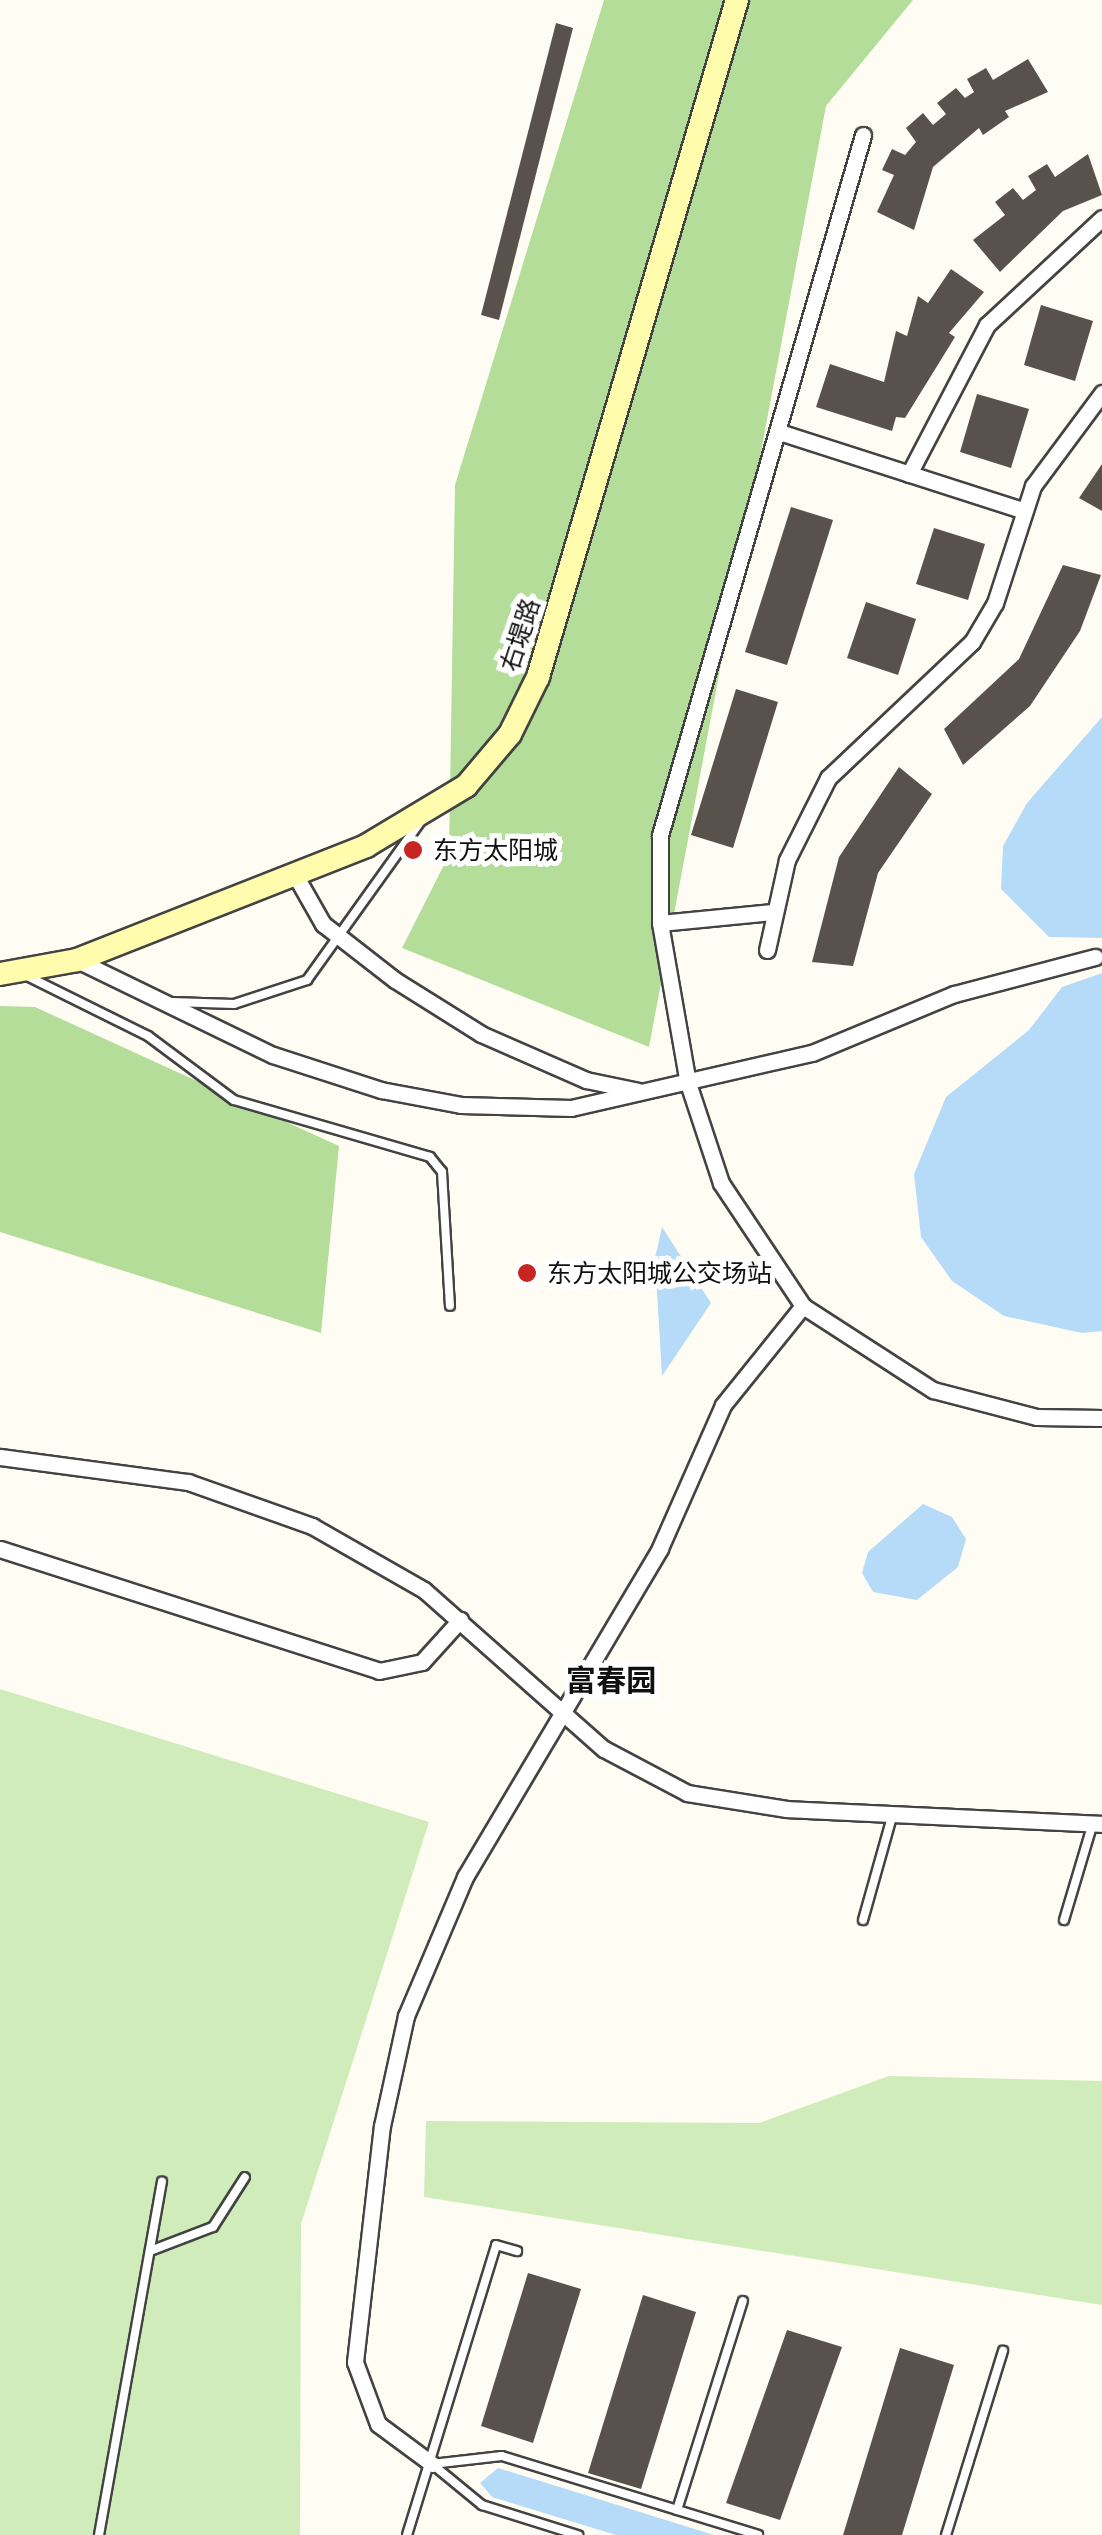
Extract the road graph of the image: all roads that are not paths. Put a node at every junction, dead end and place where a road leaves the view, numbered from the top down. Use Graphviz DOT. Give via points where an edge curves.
graph roads {
  1 [pos="737,0"];
  2 [pos="863,135"];
  3 [pos="1102,218"];
  4 [pos="1102,393"];
  5 [pos="778,432"];
  6 [pos="909,474"];
  7 [pos="1022,510"];
  8 [pos="424,817"];
  9 [pos="294,873"];
  10 [pos="772,912"];
  11 [pos="660,924"];
  12 [pos="344,940"];
  13 [pos="766,950"];
  14 [pos="1098,956"];
  15 [pos="77,960"];
  16 [pos="10,974"];
  17 [pos="150,1002"];
  18 [pos="688,1083"];
  19 [pos="646,1092"];
  20 [pos="450,1306"];
  21 [pos="803,1306"];
  22 [pos="1102,1418"];
  23 [pos="0,1458"];
  24 [pos="0,1548"];
  25 [pos="460,1620"];
  26 [pos="563,1714"];
  27 [pos="893,1813"];
  28 [pos="1097,1823"];
  29 [pos="863,1920"];
  30 [pos="1064,1920"];
  31 [pos="244,2176"];
  32 [pos="162,2182"];
  33 [pos="150,2251"];
  34 [pos="518,2251"];
  35 [pos="743,2300"];
  36 [pos="1002,2350"];
  37 [pos="432,2464"];
  38 [pos="677,2510"];
  39 [pos="100,2535"];
  40 [pos="407,2535"];
  41 [pos="578,2535"];
  42 [pos="758,2535"];
  43 [pos="946,2535"];
  1 -- 8 [label="main road, 右堤路" via="538,677 510,734"];
  2 -- 5 [label="street"];
  3 -- 6 [label="street" via="987,325"];
  4 -- 7 [label="street" via="1054,449"];
  5 -- 6 [label="street"];
  5 -- 11 [label="street" via="660,835"];
  6 -- 7 [label="street"];
  7 -- 10 [label="street" via="994,603 972,642 828,778"];
  8 -- 9 [label="main road, 右堤路"];
  8 -- 12 [label="lane"];
  9 -- 12 [label="street"];
  9 -- 15 [label="main road, 右堤路"];
  10 -- 11 [label="street"];
  10 -- 13 [label="street"];
  11 -- 18 [label="street"];
  12 -- 17 [label="lane" via="318,972 273,995"];
  12 -- 19 [label="street" via="481,1034 586,1080"];
  14 -- 18 [label="street" via="954,994 812,1053"];
  15 -- 16 [label="main road, 右堤路"];
  15 -- 17 [label="street"];
  16 -- 20 [label="lane" via="148,1036 234,1100 430,1157 442,1172"];
  17 -- 19 [label="street" via="274,1055 413,1096 571,1108"];
  18 -- 19 [label="street"];
  18 -- 21 [label="street" via="721,1184"];
  21 -- 22 [label="street" via="933,1390 1037,1417"];
  21 -- 26 [label="street" via="722,1405 660,1548"];
  23 -- 25 [label="street" via="130,1469 260,1504 370,1555"];
  24 -- 25 [label="street" via="379,1671 422,1662"];
  25 -- 26 [label="street"];
  26 -- 27 [label="street" via="644,1776 686,1793"];
  26 -- 37 [label="street" via="437,1934 406,2016 382,2126 355,2362 378,2424"];
  27 -- 28 [label="street"];
  27 -- 29 [label="lane"];
  28 -- 30 [label="lane"];
  31 -- 33 [label="lane" via="213,2227"];
  32 -- 33 [label="lane"];
  33 -- 39 [label="lane"];
  34 -- 37 [label="lane" via="496,2245"];
  35 -- 38 [label="lane"];
  36 -- 43 [label="lane"];
  37 -- 38 [label="lane" via="502,2456"];
  37 -- 40 [label="lane"];
  37 -- 41 [label="lane" via="482,2505"];
  38 -- 42 [label="lane"];
}
